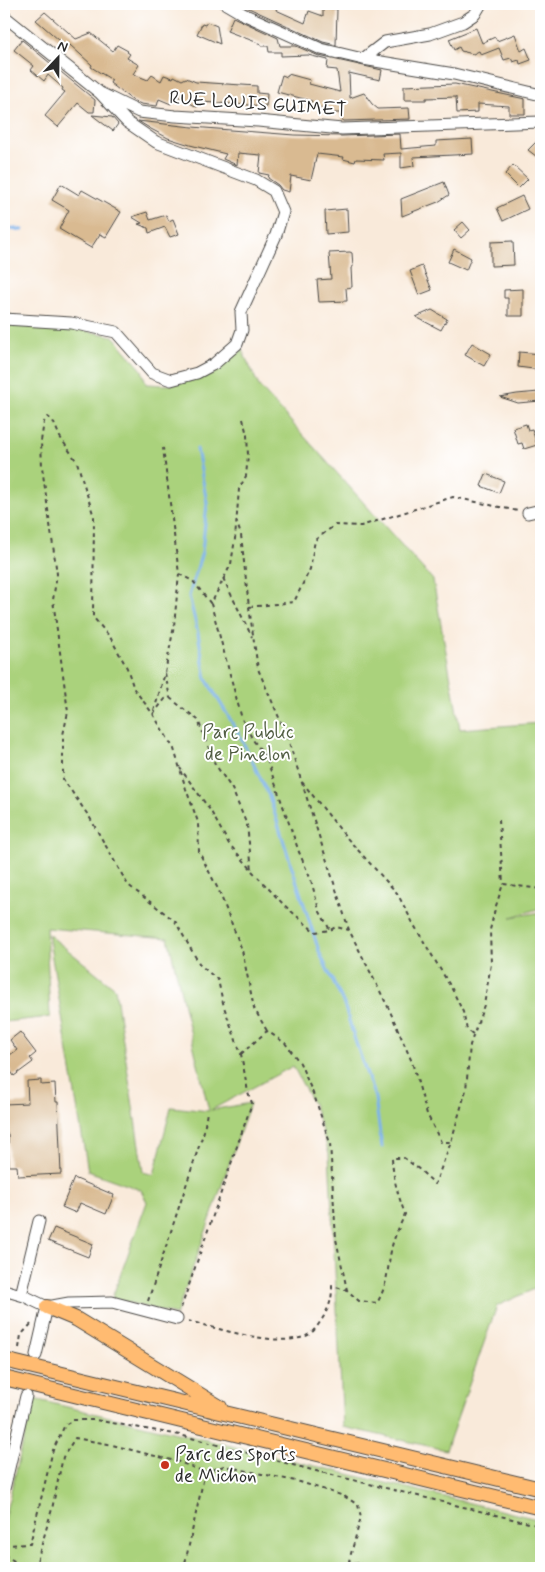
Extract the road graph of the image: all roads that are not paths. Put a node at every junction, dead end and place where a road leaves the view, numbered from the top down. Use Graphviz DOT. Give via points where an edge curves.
graph roads {
  1 [pos="226,4"];
  2 [pos="481,4"];
  3 [pos="4,16"];
  4 [pos="364,58"];
  5 [pos="100,93"];
  6 [pos="541,95"];
  7 [pos="541,122"];
  8 [pos="4,319"];
  9 [pos="541,510"];
  10 [pos="528,513"];
  11 [pos="39,1221"];
  12 [pos="4,1290"];
  13 [pos="22,1295"];
  14 [pos="48,1307"];
  15 [pos="177,1318"];
  16 [pos="36,1355"];
  17 [pos="4,1360"];
  18 [pos="4,1378"];
  19 [pos="26,1396"];
  20 [pos="234,1415"];
  21 [pos="4,1489"];
  22 [pos="541,1490"];
  23 [pos="541,1508"];
  1 -- 4 [label="street" via="321,49"];
  2 -- 4 [label="street" via="475,14 463,22 430,34 385,42"];
  3 -- 5 [label="street, RUE LOUIS GUIMET"];
  4 -- 6 [label="street" via="454,74"];
  5 -- 7 [label="street, RUE LOUIS GUIMET" via="139,112 342,129"];
  5 -- 8 [label="street" via="127,122 156,142 256,180 274,191 283,212 241,312 242,330 237,344 214,364 172,380 152,373 116,332 71,323"];
  9 -- 10 [label="street"];
  11 -- 13 [label="street"];
  12 -- 13 [label="street"];
  13 -- 14 [label="street"];
  14 -- 15 [label="street" via="112,1302"];
  14 -- 16 [label="street"];
  14 -- 20 [label="main road" via="76,1320"];
  17 -- 20 [label="main road"];
  18 -- 23 [label="main road"];
  19 -- 21 [label="street"];
  20 -- 22 [label="main road"];
}
